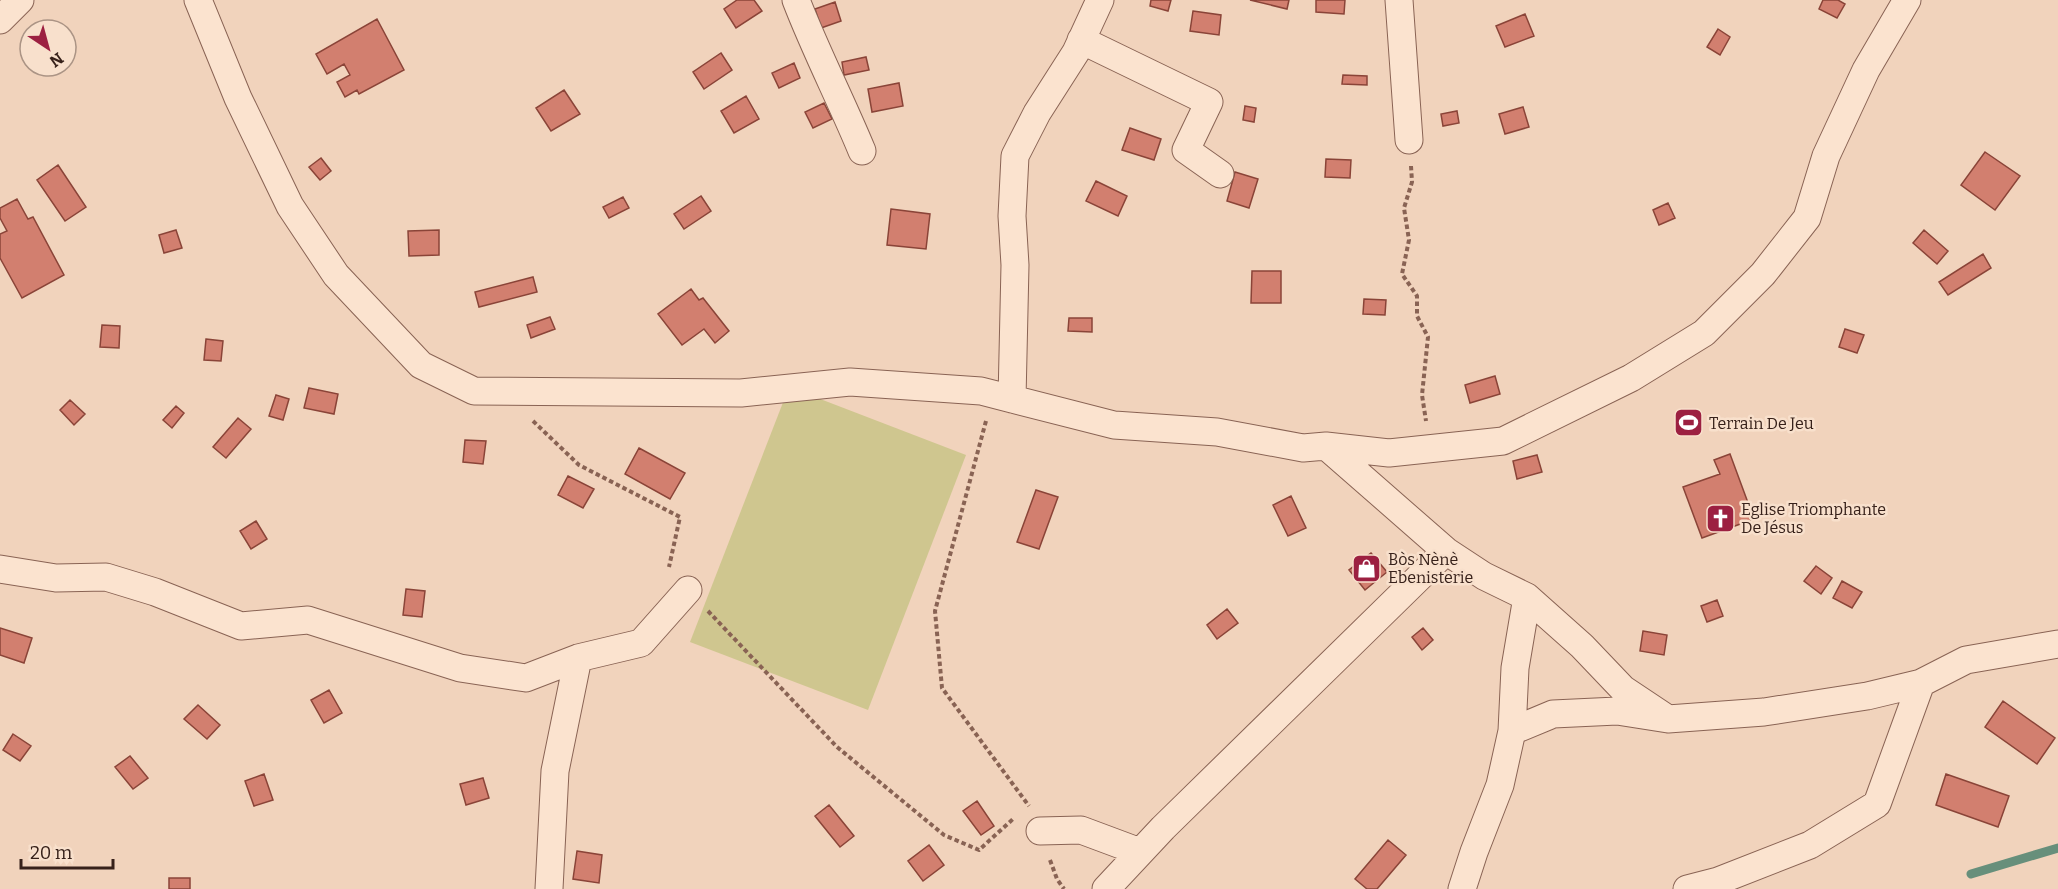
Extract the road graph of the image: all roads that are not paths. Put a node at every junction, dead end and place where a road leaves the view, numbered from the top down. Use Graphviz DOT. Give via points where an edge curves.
graph roads {
  1 [pos="20,0"];
  2 [pos="198,0"];
  3 [pos="796,0"];
  4 [pos="1100,0"];
  5 [pos="1399,0"];
  6 [pos="1906,0"];
  7 [pos="0,20"];
  8 [pos="1081,40"];
  9 [pos="1409,140"];
  10 [pos="862,151"];
  11 [pos="1220,174"];
  12 [pos="1002,397"];
  13 [pos="1326,446"];
  14 [pos="1446,551"];
  15 [pos="0,569"];
  16 [pos="688,590"];
  17 [pos="1527,597"];
  18 [pos="2058,644"];
  19 [pos="578,658"];
  20 [pos="1921,683"];
  21 [pos="1668,719"];
  22 [pos="1512,731"];
  23 [pos="1040,831"];
  24 [pos="1140,852"];
  25 [pos="549,889"];
  26 [pos="1106,889"];
  27 [pos="1462,889"];
  28 [pos="1687,889"];
  1 -- 7 [label="street"];
  2 -- 12 [label="street" via="237,98 290,206 336,275 421,365 474,392 741,393 850,382 981,391"];
  3 -- 10 [label="street"];
  4 -- 8 [label="street"];
  5 -- 9 [label="street"];
  6 -- 13 [label="street" via="1866,70 1826,156 1808,218 1763,274 1704,333 1631,378 1503,441 1389,453"];
  8 -- 11 [label="street" via="1209,102 1186,150"];
  8 -- 12 [label="street" via="1015,156 1015,265"];
  12 -- 13 [label="street" via="1113,425 1217,432 1303,448"];
  13 -- 14 [label="street"];
  14 -- 17 [label="street"];
  14 -- 24 [label="street"];
  15 -- 19 [label="street" via="56,578 106,577 241,626 308,620 460,668 526,678"];
  16 -- 19 [label="street" via="641,643"];
  17 -- 21 [label="street" via="1623,689"];
  17 -- 22 [label="street" via="1515,668"];
  18 -- 20 [label="street" via="1966,660"];
  19 -- 25 [label="street" via="555,771"];
  20 -- 21 [label="street" via="1764,712"];
  20 -- 28 [label="street" via="1877,804 1810,845"];
  21 -- 22 [label="street" via="1617,711 1553,714"];
  22 -- 27 [label="street" via="1500,785"];
  23 -- 24 [label="street" via="1081,831"];
  24 -- 26 [label="street"];
}
